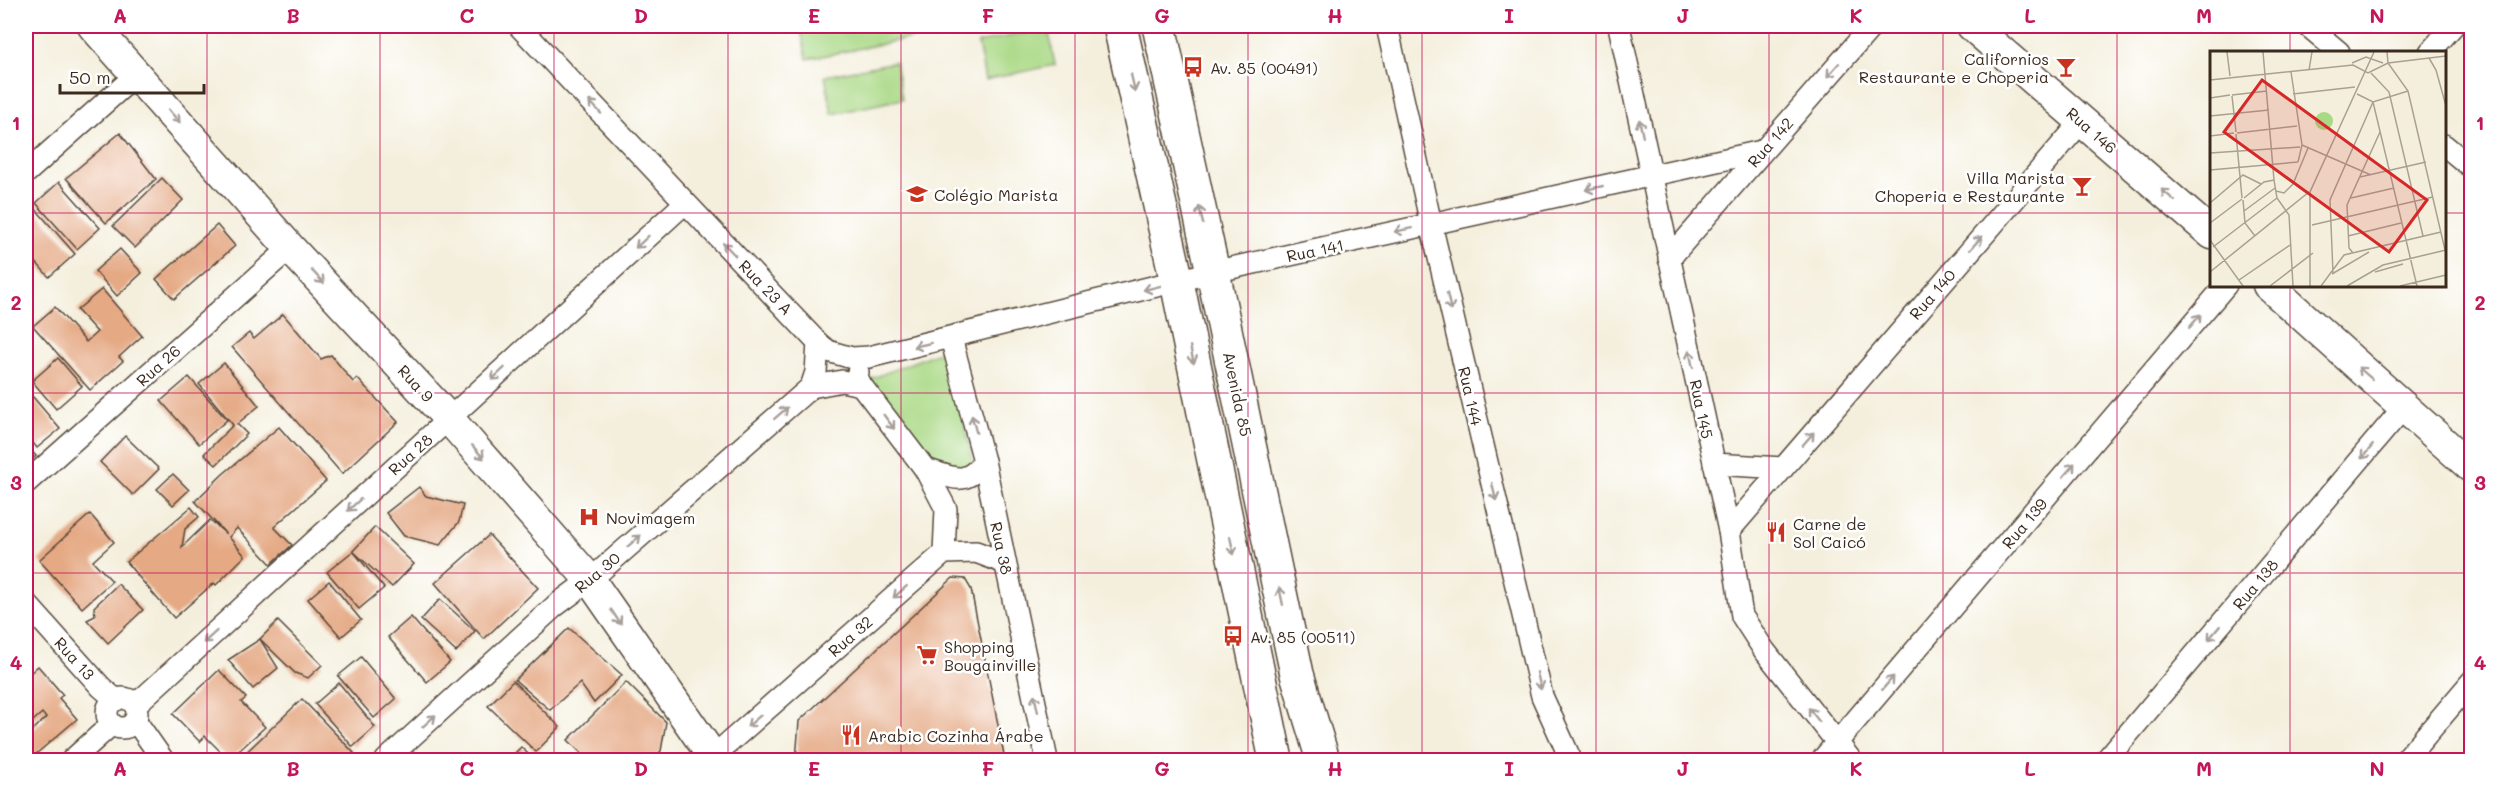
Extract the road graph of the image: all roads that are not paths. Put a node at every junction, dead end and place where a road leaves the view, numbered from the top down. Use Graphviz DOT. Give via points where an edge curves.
graph roads {
  1 [pos="93,26"];
  2 [pos="519,26"];
  3 [pos="1120,26"];
  4 [pos="1159,26"];
  5 [pos="1387,26"];
  6 [pos="1619,26"];
  7 [pos="1872,26"];
  8 [pos="1972,26"];
  9 [pos="2308,26"];
  10 [pos="2453,26"];
  11 [pos="2338,51"];
  12 [pos="2431,51"];
  13 [pos="137,74"];
  14 [pos="2082,121"];
  15 [pos="2446,146"];
  16 [pos="1762,150"];
  17 [pos="2472,168"];
  18 [pos="26,173"];
  19 [pos="1651,175"];
  20 [pos="685,202"];
  21 [pos="1431,224"];
  22 [pos="2210,232"];
  23 [pos="290,248"];
  24 [pos="1669,259"];
  25 [pos="1213,272"];
  26 [pos="1177,282"];
  27 [pos="2225,286"];
  28 [pos="2269,286"];
  29 [pos="951,338"];
  30 [pos="818,343"];
  31 [pos="869,357"];
  32 [pos="861,385"];
  33 [pos="811,387"];
  34 [pos="2404,407"];
  35 [pos="449,419"];
  36 [pos="984,461"];
  37 [pos="1714,464"];
  38 [pos="1783,468"];
  39 [pos="2472,468"];
  40 [pos="925,469"];
  41 [pos="26,483"];
  42 [pos="1729,531"];
  43 [pos="944,553"];
  44 [pos="1005,563"];
  45 [pos="590,579"];
  46 [pos="26,603"];
  47 [pos="2472,681"];
  48 [pos="122,713"];
  49 [pos="1837,743"];
  50 [pos="712,759"];
  51 [pos="72,760"];
  52 [pos="163,760"];
  53 [pos="386,760"];
  54 [pos="1047,760"];
  55 [pos="1276,760"];
  56 [pos="1323,760"];
  57 [pos="1571,760"];
  58 [pos="1822,760"];
  59 [pos="1851,760"];
  60 [pos="2106,760"];
  61 [pos="2406,760"];
  1 -- 13 [label="street, Rua 9"];
  20 -- 2 [label="street, Rua 23 A, one-way"];
  3 -- 26 [label="main road, one-way"];
  25 -- 4 [label="main road, Avenida 85, one-way"];
  5 -- 21 [label="street, Rua 144"];
  19 -- 6 [label="street, Rua 145, one-way"];
  7 -- 16 [label="street, Rua 142, one-way"];
  8 -- 14 [label="street, Rua 146"];
  9 -- 11 [label="street"];
  10 -- 12 [label="street"];
  13 -- 18 [label="street"];
  13 -- 23 [label="street, Rua 9, one-way"];
  22 -- 14 [label="street, Rua 146, one-way"];
  38 -- 14 [label="street, Rua 140, one-way"];
  15 -- 17 [label="street"];
  16 -- 19 [label="street, Rua 141"];
  16 -- 24 [label="street, Rua 142"];
  19 -- 21 [label="street, Rua 141, one-way"];
  19 -- 24 [label="street, Rua 145"];
  30 -- 20 [label="street, Rua 23 A, one-way"];
  20 -- 35 [label="street, Rua 28, one-way"];
  21 -- 25 [label="street, Rua 141, one-way"];
  21 -- 57 [label="street, Rua 144, one-way" via="1542,696"];
  23 -- 35 [label="street, Rua 9, one-way"];
  23 -- 41 [label="street, Rua 26"];
  37 -- 24 [label="street, Rua 145, one-way"];
  25 -- 26 [label="street, Rua 141"];
  56 -- 25 [label="main road, Avenida 85, one-way" via="1297,674"];
  26 -- 29 [label="street, Rua 141, one-way"];
  26 -- 55 [label="main road, one-way"];
  49 -- 27 [label="street, Rua 139, one-way"];
  34 -- 28 [label="street, one-way"];
  29 -- 31 [label="street, Rua 141, one-way"];
  36 -- 29 [label="street, Rua 38, one-way"];
  30 -- 31 [label="street, Rua 23 A" via="840,355"];
  30 -- 33 [label="street"];
  31 -- 32 [label="street" via="858,370"];
  32 -- 33 [label="street" via="842,381"];
  32 -- 40 [label="street, one-way"];
  45 -- 33 [label="street, Rua 30, one-way"];
  34 -- 39 [label="street"];
  34 -- 60 [label="street, Rua 138, one-way"];
  35 -- 45 [label="street, Rua 9, one-way"];
  35 -- 48 [label="street, Rua 28, one-way"];
  36 -- 40 [label="street" via="968,478"];
  36 -- 44 [label="street, Rua 38"];
  37 -- 38 [label="street"];
  37 -- 42 [label="street, Rua 145"];
  38 -- 42 [label="street, Rua 140"];
  40 -- 43 [label="street" via="946,509"];
  49 -- 42 [label="street, Rua 145, one-way" via="1742,616"];
  43 -- 44 [label="street" via="976,552"];
  43 -- 50 [label="street, Rua 32, one-way"];
  54 -- 44 [label="street, Rua 38, one-way"];
  45 -- 50 [label="street, Rua 9, one-way"];
  53 -- 45 [label="street, Rua 30, one-way" via="555,606"];
  46 -- 48 [label="street, Rua 13"];
  47 -- 61 [label="street"];
  48 -- 51 [label="street, Rua 28"];
  48 -- 52 [label="street, Rua 13"];
  49 -- 58 [label="street, Rua 139"];
  49 -- 59 [label="street, Rua 145"];
}
